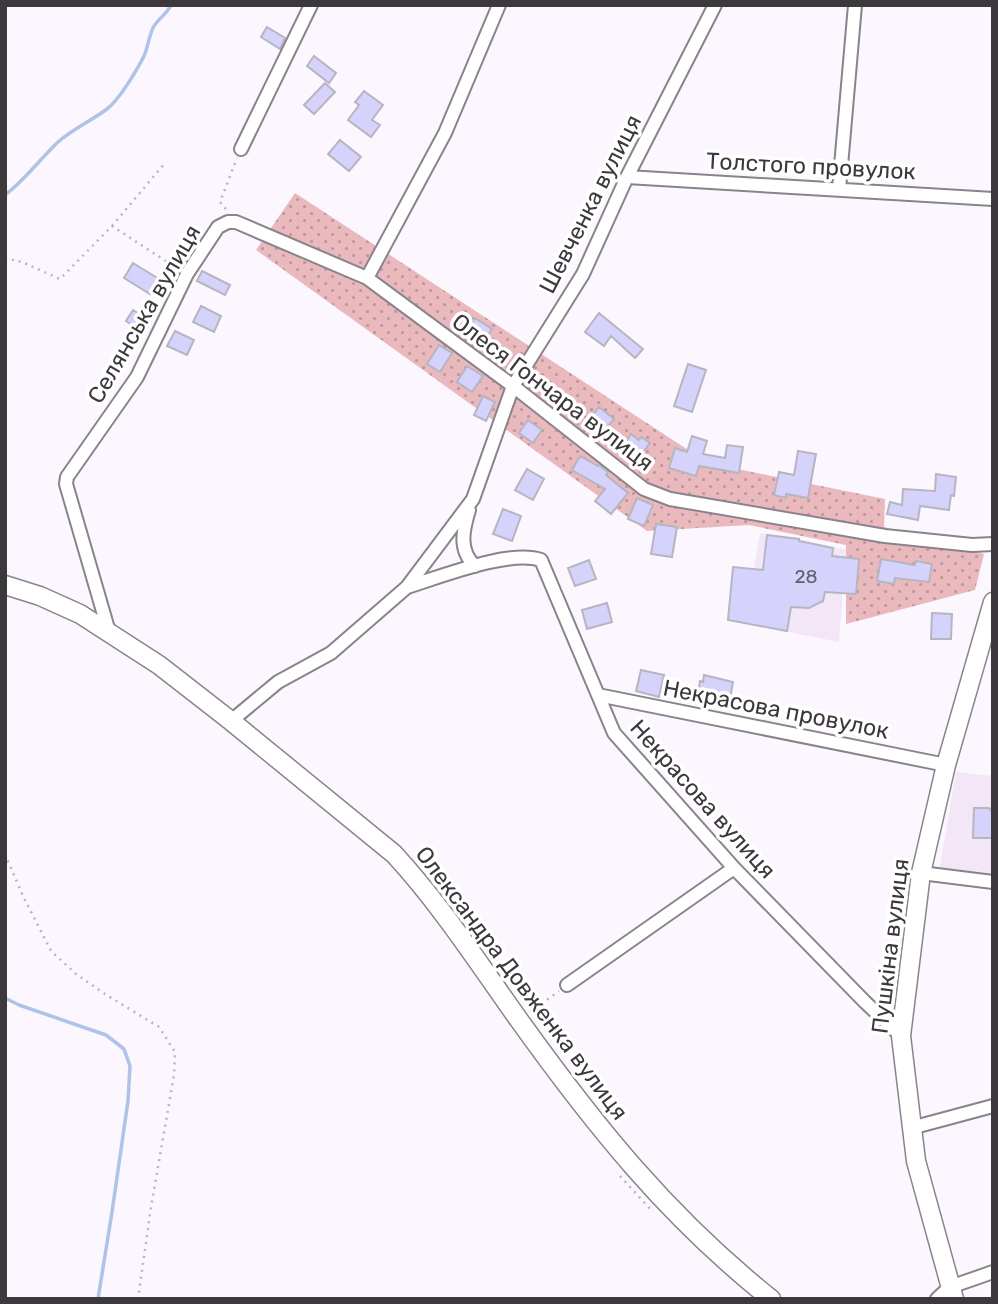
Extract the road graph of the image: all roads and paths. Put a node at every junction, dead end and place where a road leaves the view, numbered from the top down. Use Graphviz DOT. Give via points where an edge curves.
graph roads {
  1 [pos="311,5"];
  2 [pos="499,5"];
  3 [pos="715,5"];
  4 [pos="855,5"];
  5 [pos="241,149"];
  6 [pos="165,163"];
  7 [pos="627,177"];
  8 [pos="839,189"];
  9 [pos="993,199"];
  10 [pos="236,222"];
  11 [pos="111,226"];
  12 [pos="5,258"];
  13 [pos="187,274"];
  14 [pos="367,278"];
  15 [pos="513,386"];
  16 [pos="473,499"];
  17 [pos="993,544"];
  18 [pos="475,566"];
  19 [pos="5,585"];
  20 [pos="407,587"];
  21 [pos="993,602"];
  22 [pos="109,632"];
  23 [pos="598,695"];
  24 [pos="231,720"];
  25 [pos="946,765"];
  26 [pos="5,854"];
  27 [pos="734,868"];
  28 [pos="921,873"];
  29 [pos="993,882"];
  30 [pos="567,985"];
  31 [pos="528,1014"];
  32 [pos="901,1036"];
  33 [pos="993,1107"];
  34 [pos="911,1128"];
  35 [pos="993,1272"];
  36 [pos="947,1295"];
  37 [pos="138,1299"];
  38 [pos="771,1299"];
  1 -- 5 [label="street"];
  2 -- 14 [label="street" via="445,133"];
  3 -- 7 [label="street, Шевченка вулиця"];
  4 -- 8 [label="street"];
  5 -- 10 [label="path" via="220,202"];
  6 -- 11 [label="path"];
  7 -- 8 [label="street, Толстого провулок"];
  7 -- 15 [label="street, Шевченка вулиця" via="583,275"];
  8 -- 9 [label="street, Толстого провулок"];
  10 -- 13 [label="street, Селянська вулиця" via="219,227"];
  10 -- 14 [label="street, Олеся Гончара вулиця"];
  11 -- 12 [label="path" via="60,279"];
  11 -- 13 [label="path"];
  13 -- 22 [label="street, Селянська вулиця" via="137,377 67,477"];
  14 -- 15 [label="street, Олеся Гончара вулиця"];
  15 -- 16 [label="street, Шевченка вулиця"];
  15 -- 17 [label="street, Олеся Гончара вулиця" via="644,489 670,499 885,536"];
  16 -- 18 [label="street, Шевченка вулиця" via="463,537 467,559"];
  16 -- 20 [label="street, Шевченка вулиця"];
  18 -- 20 [label="street, Некрасова вулиця"];
  18 -- 23 [label="street, Некрасова вулиця" via="529,556 541,560"];
  19 -- 22 [label="street, Олександра Довженка вулиця" via="80,614"];
  20 -- 24 [label="street, Шевченка вулиця" via="331,653 278,682"];
  21 -- 25 [label="street, Пушкіна вулиця"];
  22 -- 24 [label="street, Олександра Довженка вулиця"];
  23 -- 25 [label="street, Некрасова провулок"];
  23 -- 27 [label="street, Некрасова вулиця" via="614,733"];
  24 -- 38 [label="street, Олександра Довженка вулиця" via="402,862 641,1179 687,1227"];
  25 -- 28 [label="street, Пушкіна вулиця"];
  26 -- 37 [label="path" via="51,951 105,995 159,1027 175,1052"];
  27 -- 30 [label="street"];
  27 -- 32 [label="street, Некрасова вулиця"];
  28 -- 29 [label="street"];
  28 -- 32 [label="street, Пушкіна вулиця"];
  30 -- 31 [label="path"];
  32 -- 34 [label="street, Пушкіна вулиця"];
  33 -- 34 [label="street"];
  34 -- 36 [label="street, Пушкіна вулиця"];
  35 -- 36 [label="street"];
}
